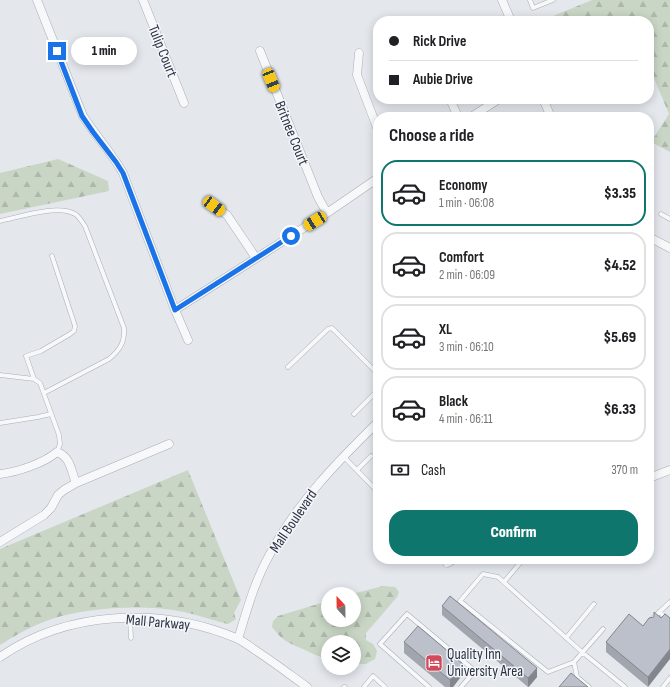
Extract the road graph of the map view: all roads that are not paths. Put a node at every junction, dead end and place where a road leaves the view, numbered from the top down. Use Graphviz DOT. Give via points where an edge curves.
graph roads {
  1 [pos="37,0"];
  2 [pos="142,0"];
  3 [pos="503,0"];
  4 [pos="530,0"];
  5 [pos="552,0"];
  6 [pos="509,16"];
  7 [pos="260,51"];
  8 [pos="359,53"];
  9 [pos="184,103"];
  10 [pos="491,104"];
  11 [pos="479,112"];
  12 [pos="373,117"];
  13 [pos="373,181"];
  14 [pos="214,206"];
  15 [pos="327,213"];
  16 [pos="661,214"];
  17 [pos="670,219"];
  18 [pos="0,221"];
  19 [pos="654,240"];
  20 [pos="670,248"];
  21 [pos="52,256"];
  22 [pos="256,258"];
  23 [pos="175,310"];
  24 [pos="188,340"];
  25 [pos="288,367"];
  26 [pos="373,369"];
  27 [pos="0,375"];
  28 [pos="34,379"];
  29 [pos="44,393"];
  30 [pos="373,395"];
  31 [pos="51,414"];
  32 [pos="354,414"];
  33 [pos="0,423"];
  34 [pos="373,427"];
  35 [pos="170,444"];
  36 [pos="57,452"];
  37 [pos="344,456"];
  38 [pos="372,456"];
  39 [pos="357,470"];
  40 [pos="670,470"];
  41 [pos="0,474"];
  42 [pos="654,476"];
  43 [pos="76,483"];
  44 [pos="373,487"];
  45 [pos="0,542"];
  46 [pos="519,564"];
  47 [pos="504,582"];
  48 [pos="670,602"];
  49 [pos="594,604"];
  50 [pos="659,612"];
  51 [pos="130,618"];
  52 [pos="650,621"];
  53 [pos="670,621"];
  54 [pos="603,629"];
  55 [pos="131,638"];
  56 [pos="566,638"];
  57 [pos="238,639"];
  58 [pos="582,652"];
  59 [pos="0,657"];
  60 [pos="574,662"];
  61 [pos="577,677"];
  62 [pos="670,678"];
  63 [pos="572,679"];
  64 [pos="307,687"];
  65 [pos="364,687"];
  66 [pos="386,687"];
  67 [pos="429,687"];
  68 [pos="461,687"];
  69 [pos="589,687"];
  70 [pos="625,687"];
  71 [pos="662,687"];
  1 -- 23 [label="street" via="82,116 123,173"];
  2 -- 9 [label="street, Tulip Court"];
  3 -- 6 [label="street"];
  4 -- 5 [label="lane" via="533,8"];
  7 -- 15 [label="street, Britnee Court" via="318,197"];
  8 -- 12 [label="street" via="357,75"];
  10 -- 11 [label="street"];
  13 -- 15 [label="street"];
  14 -- 22 [label="street" via="227,215"];
  15 -- 22 [label="street"];
  16 -- 17 [label="lane"];
  18 -- 29 [label="lane" via="56,209 76,214 85,226 124,328 122,345 117,353"];
  19 -- 20 [label="street"];
  21 -- 28 [label="lane" via="75,326 70,334 41,351 26,356"];
  22 -- 23 [label="street"];
  23 -- 24 [label="street"];
  25 -- 26 [label="lane" via="332,328"];
  27 -- 28 [label="lane"];
  28 -- 29 [label="lane" via="40,383"];
  29 -- 31 [label="lane"];
  30 -- 32 [label="lane"];
  31 -- 33 [label="lane"];
  31 -- 36 [label="lane" via="59,435 60,444"];
  34 -- 37 [label="street, Mall Boulevard"];
  35 -- 43 [label="street"];
  36 -- 41 [label="street" via="41,462"];
  36 -- 43 [label="street" via="67,458"];
  37 -- 39 [label="lane"];
  37 -- 57 [label="street, Mall Boulevard" via="310,493 270,554 255,587"];
  38 -- 39 [label="lane"];
  39 -- 44 [label="lane"];
  40 -- 42 [label="street"];
  43 -- 45 [label="street" via="58,495 51,508 44,514"];
  46 -- 47 [label="lane"];
  47 -- 56 [label="lane"];
  47 -- 60 [label="lane" via="498,577 483,574 460,601 548,672"];
  48 -- 50 [label="lane"];
  49 -- 56 [label="lane"];
  50 -- 52 [label="lane"];
  50 -- 53 [label="lane"];
  51 -- 55 [label="lane"];
  51 -- 57 [label="street, Mall Parkway" via="199,626"];
  51 -- 59 [label="street, Mall Parkway" via="107,619 53,630"];
  54 -- 58 [label="lane"];
  56 -- 58 [label="lane"];
  57 -- 64 [label="street, Mall Parkway"];
  58 -- 60 [label="lane"];
  58 -- 70 [label="lane"];
  60 -- 61 [label="lane"];
  61 -- 63 [label="lane"];
  61 -- 69 [label="lane"];
  62 -- 71 [label="lane"];
  65 -- 66 [label="lane" via="373,676"];
  67 -- 68 [label="lane" via="380,644 407,614 475,672"];
}
